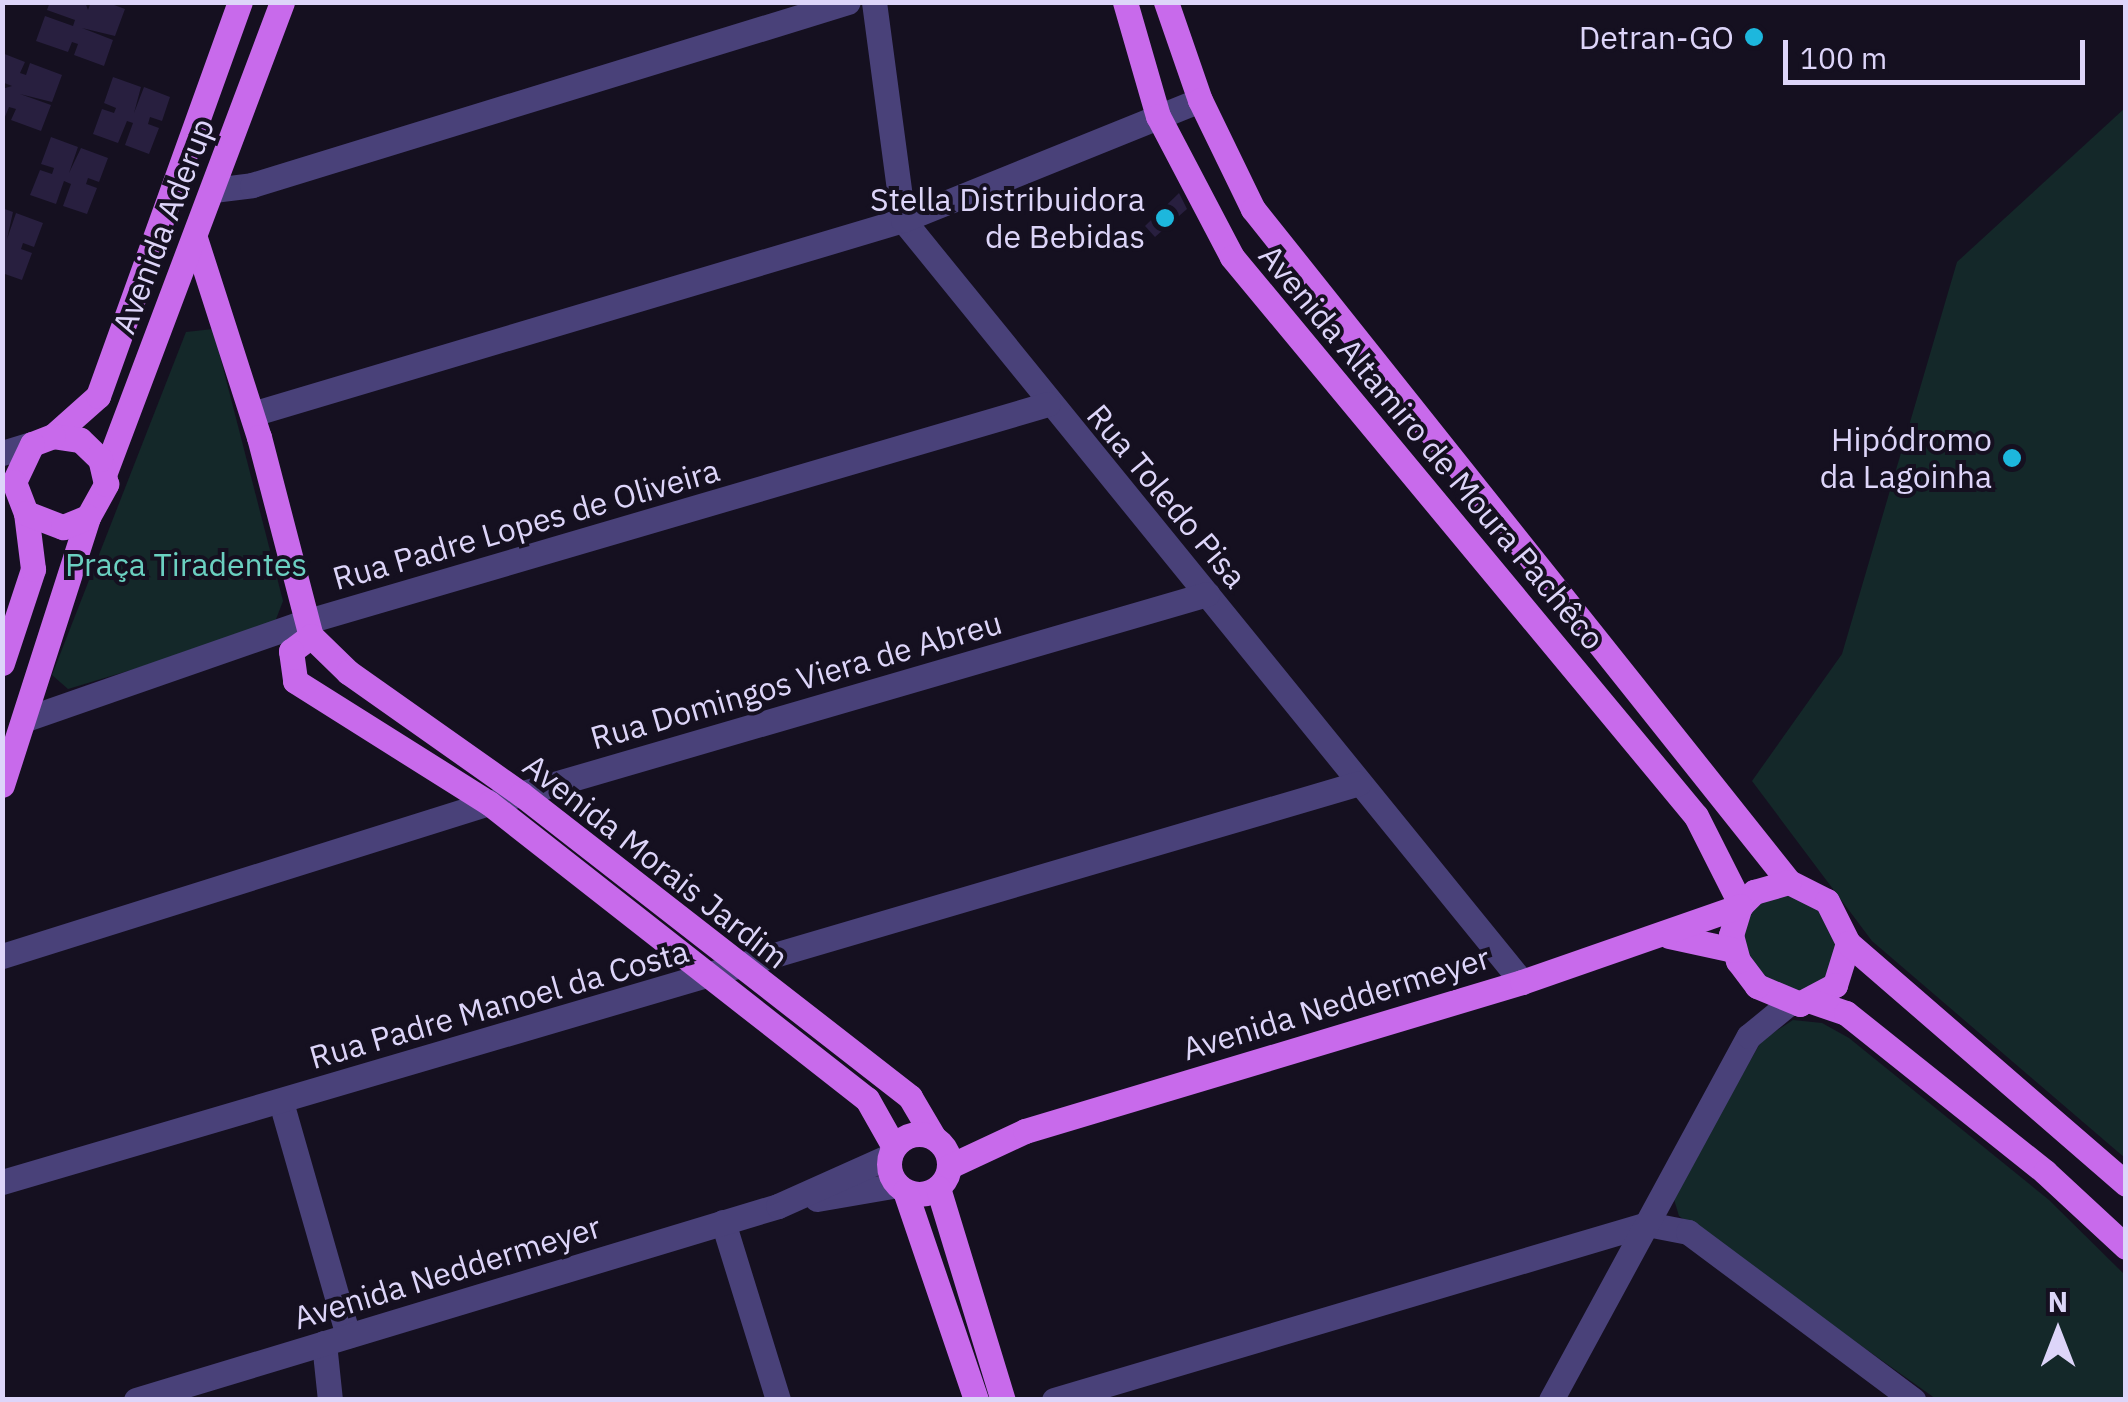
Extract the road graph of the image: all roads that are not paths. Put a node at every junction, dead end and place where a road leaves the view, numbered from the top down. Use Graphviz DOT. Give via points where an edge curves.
graph roads {
  1 [pos="240,2"];
  2 [pos="282,2"];
  3 [pos="848,2"];
  4 [pos="874,2"];
  5 [pos="1125,2"];
  6 [pos="1166,2"];
  7 [pos="1200,100"];
  8 [pos="1158,116"];
  9 [pos="213,190"];
  10 [pos="903,220"];
  11 [pos="194,235"];
  12 [pos="1048,404"];
  13 [pos="252,414"];
  14 [pos="42,440"];
  15 [pos="2,453"];
  16 [pos="104,472"];
  17 [pos="15,503"];
  18 [pos="88,517"];
  19 [pos="1207,594"];
  20 [pos="314,635"];
  21 [pos="2,663"];
  22 [pos="26,719"];
  23 [pos="1360,783"];
  24 [pos="2,785"];
  25 [pos="521,794"];
  26 [pos="489,803"];
  27 [pos="1789,882"];
  28 [pos="1740,906"];
  29 [pos="1664,936"];
  30 [pos="1848,943"];
  31 [pos="1734,950"];
  32 [pos="2,956"];
  33 [pos="737,968"];
  34 [pos="706,976"];
  35 [pos="1522,982"];
  36 [pos="1757,986"];
  37 [pos="1800,1003"];
  38 [pos="1750,1036"];
  39 [pos="280,1102"];
  40 [pos="892,1152"];
  41 [pos="940,1158"];
  42 [pos="2,1182"];
  43 [pos="2124,1182"];
  44 [pos="901,1188"];
  45 [pos="778,1206"];
  46 [pos="2090,1211"];
  47 [pos="723,1222"];
  48 [pos="1647,1224"];
  49 [pos="2126,1247"];
  50 [pos="336,1339"];
  51 [pos="136,1400"];
  52 [pos="330,1400"];
  53 [pos="778,1400"];
  54 [pos="976,1400"];
  55 [pos="1003,1400"];
  56 [pos="1054,1400"];
  57 [pos="1550,1400"];
  58 [pos="1913,1400"];
  1 -- 14 [label="main road, Avenida Aderup" via="98,396"];
  2 -- 9 [label="main road, Avenida Aderup"];
  3 -- 9 [label="street" via="252,185"];
  4 -- 10 [label="street"];
  5 -- 8 [label="main road, Avenida Altamiro de Moura Pachêco"];
  6 -- 7 [label="main road, Avenida Altamiro de Moura Pachêco"];
  7 -- 8 [label="street"];
  7 -- 27 [label="main road, Avenida Altamiro de Moura Pachêco" via="1253,209"];
  8 -- 10 [label="street"];
  8 -- 28 [label="main road, Avenida Altamiro de Moura Pachêco" via="1232,257 1696,816"];
  9 -- 11 [label="main road, Avenida Aderup"];
  10 -- 12 [label="street, Rua Toledo Pisa"];
  10 -- 13 [label="street"];
  11 -- 13 [label="main road"];
  11 -- 16 [label="main road, Avenida Aderup"];
  12 -- 19 [label="street, Rua Toledo Pisa"];
  12 -- 20 [label="street, Rua Padre Lopes de Oliveira"];
  13 -- 20 [label="main road"];
  14 -- 15 [label="street"];
  14 -- 16 [label="main road" via="92,448"];
  14 -- 17 [label="main road, Avenida Aderup" via="16,468"];
  16 -- 18 [label="main road, Avenida Aderup" via="103,496"];
  17 -- 18 [label="main road" via="63,527"];
  17 -- 21 [label="main road, Avenida Aderup" via="33,569"];
  18 -- 22 [label="main road, Avenida Aderup"];
  19 -- 23 [label="street, Rua Toledo Pisa"];
  19 -- 25 [label="street, Rua Domingos Viera de Abreu"];
  20 -- 22 [label="street, Rua Padre Lopes de Oliveira"];
  20 -- 25 [label="main road, Avenida Morais Jardim"];
  20 -- 26 [label="main road, Avenida Morais Jardim" via="290,651 289,668 309,692"];
  22 -- 24 [label="main road, Avenida Aderup"];
  23 -- 33 [label="street, Rua Padre Manoel da Costa"];
  23 -- 35 [label="street, Rua Toledo Pisa"];
  25 -- 26 [label="street, Rua Domingos Viera de Abreu"];
  25 -- 33 [label="main road, Avenida Morais Jardim"];
  26 -- 32 [label="street, Rua Domingos Viera de Abreu"];
  26 -- 34 [label="main road, Avenida Morais Jardim"];
  27 -- 28 [label="main road" via="1754,892"];
  27 -- 30 [label="main road" via="1827,901"];
  28 -- 29 [label="main road, Avenida Neddermeyer"];
  28 -- 31 [label="main road"];
  29 -- 31 [label="main road, Avenida Neddermeyer"];
  29 -- 35 [label="main road, Avenida Neddermeyer"];
  30 -- 37 [label="main road" via="1844,972"];
  30 -- 43 [label="main road"];
  31 -- 36 [label="main road"];
  33 -- 34 [label="street, Rua Padre Manoel da Costa"];
  33 -- 41 [label="main road, Avenida Morais Jardim" via="910,1097"];
  34 -- 39 [label="street, Rua Padre Manoel da Costa"];
  34 -- 40 [label="main road, Avenida Morais Jardim" via="867,1099"];
  35 -- 41 [label="main road, Avenida Neddermeyer"];
  36 -- 37 [label="main road"];
  36 -- 38 [label="street"];
  37 -- 38 [label="street"];
  37 -- 46 [label="main road" via="1846,1013"];
  38 -- 48 [label="street"];
  39 -- 42 [label="street, Rua Padre Manoel da Costa"];
  39 -- 50 [label="street"];
  40 -- 41 [label="main road" via="907,1136"];
  40 -- 44 [label="main road, Avenida Morais Jardim"];
  40 -- 45 [label="street, Avenida Neddermeyer"];
  41 -- 44 [label="main road"];
  41 -- 55 [label="main road, Avenida Morais Jardim"];
  43 -- 46 [label="main road"];
  44 -- 45 [label="street, Avenida Neddermeyer"];
  44 -- 54 [label="main road, Avenida Morais Jardim"];
  45 -- 47 [label="street, Avenida Neddermeyer"];
  46 -- 49 [label="main road"];
  47 -- 50 [label="street, Avenida Neddermeyer"];
  47 -- 53 [label="street"];
  48 -- 56 [label="street"];
  48 -- 57 [label="street"];
  48 -- 58 [label="street" via="1688,1232"];
  50 -- 51 [label="street, Avenida Neddermeyer"];
  50 -- 52 [label="street"];
}
